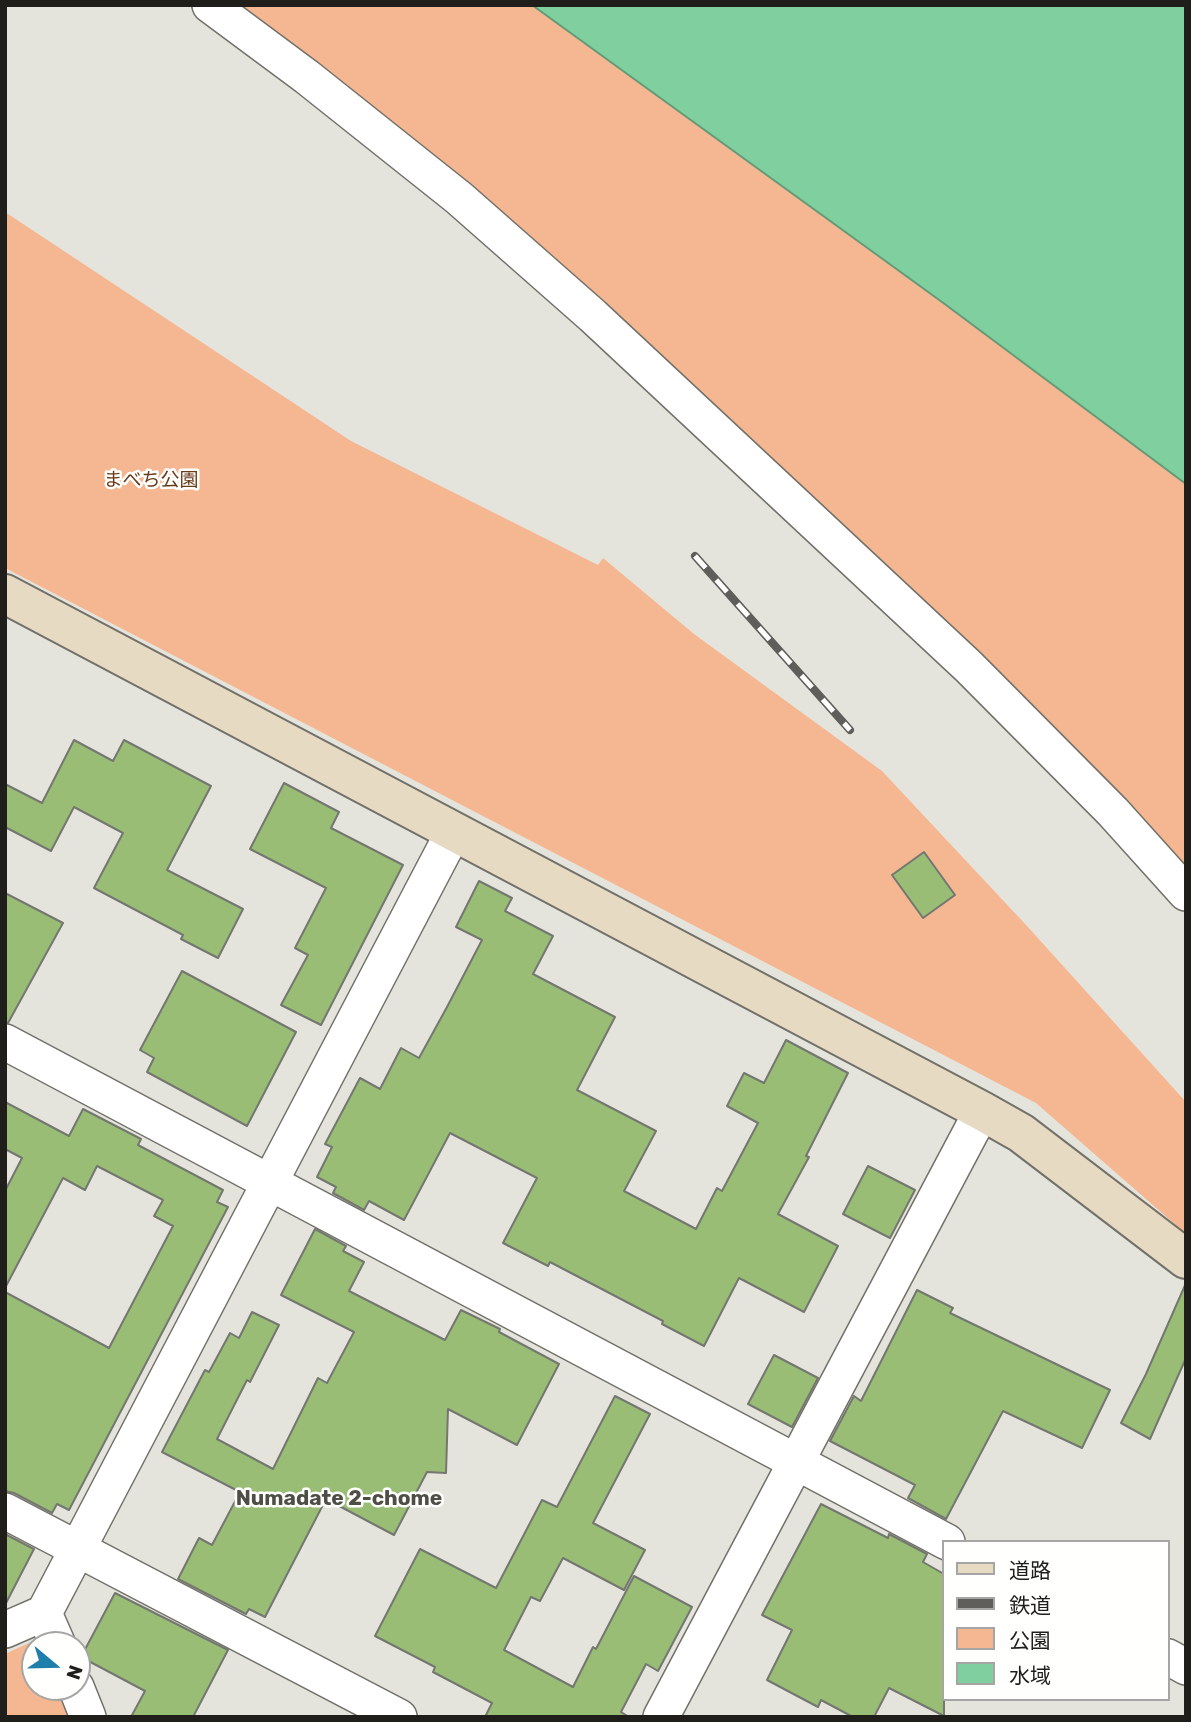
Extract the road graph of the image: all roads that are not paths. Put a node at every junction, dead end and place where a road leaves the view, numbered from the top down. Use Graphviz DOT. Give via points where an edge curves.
graph roads {
  1 [pos="210,5"];
  2 [pos="5,594"];
  3 [pos="454,831"];
  4 [pos="1186,893"];
  5 [pos="5,1042"];
  6 [pos="982,1111"];
  7 [pos="270,1184"];
  8 [pos="1186,1259"];
  9 [pos="797,1463"];
  10 [pos="5,1511"];
  11 [pos="943,1540"];
  12 [pos="77,1549"];
  13 [pos="44,1613"];
  14 [pos="5,1630"];
  15 [pos="52,1631"];
  16 [pos="1170,1658"];
  17 [pos="1186,1667"];
  18 [pos="399,1717"];
  19 [pos="661,1717"];
  1 -- 4 [label="street" via="459,198 593,316 969,667"];
  2 -- 3 [label="street"];
  3 -- 6 [label="street"];
  3 -- 7 [label="street"];
  5 -- 7 [label="street"];
  6 -- 8 [label="street" via="1021,1133"];
  6 -- 9 [label="street"];
  7 -- 9 [label="street"];
  7 -- 12 [label="street"];
  9 -- 11 [label="street"];
  9 -- 19 [label="street"];
  10 -- 12 [label="street"];
  12 -- 13 [label="street"];
  12 -- 18 [label="street"];
  13 -- 14 [label="street"];
  13 -- 15 [label="street"];
  16 -- 17 [label="street"];
}
